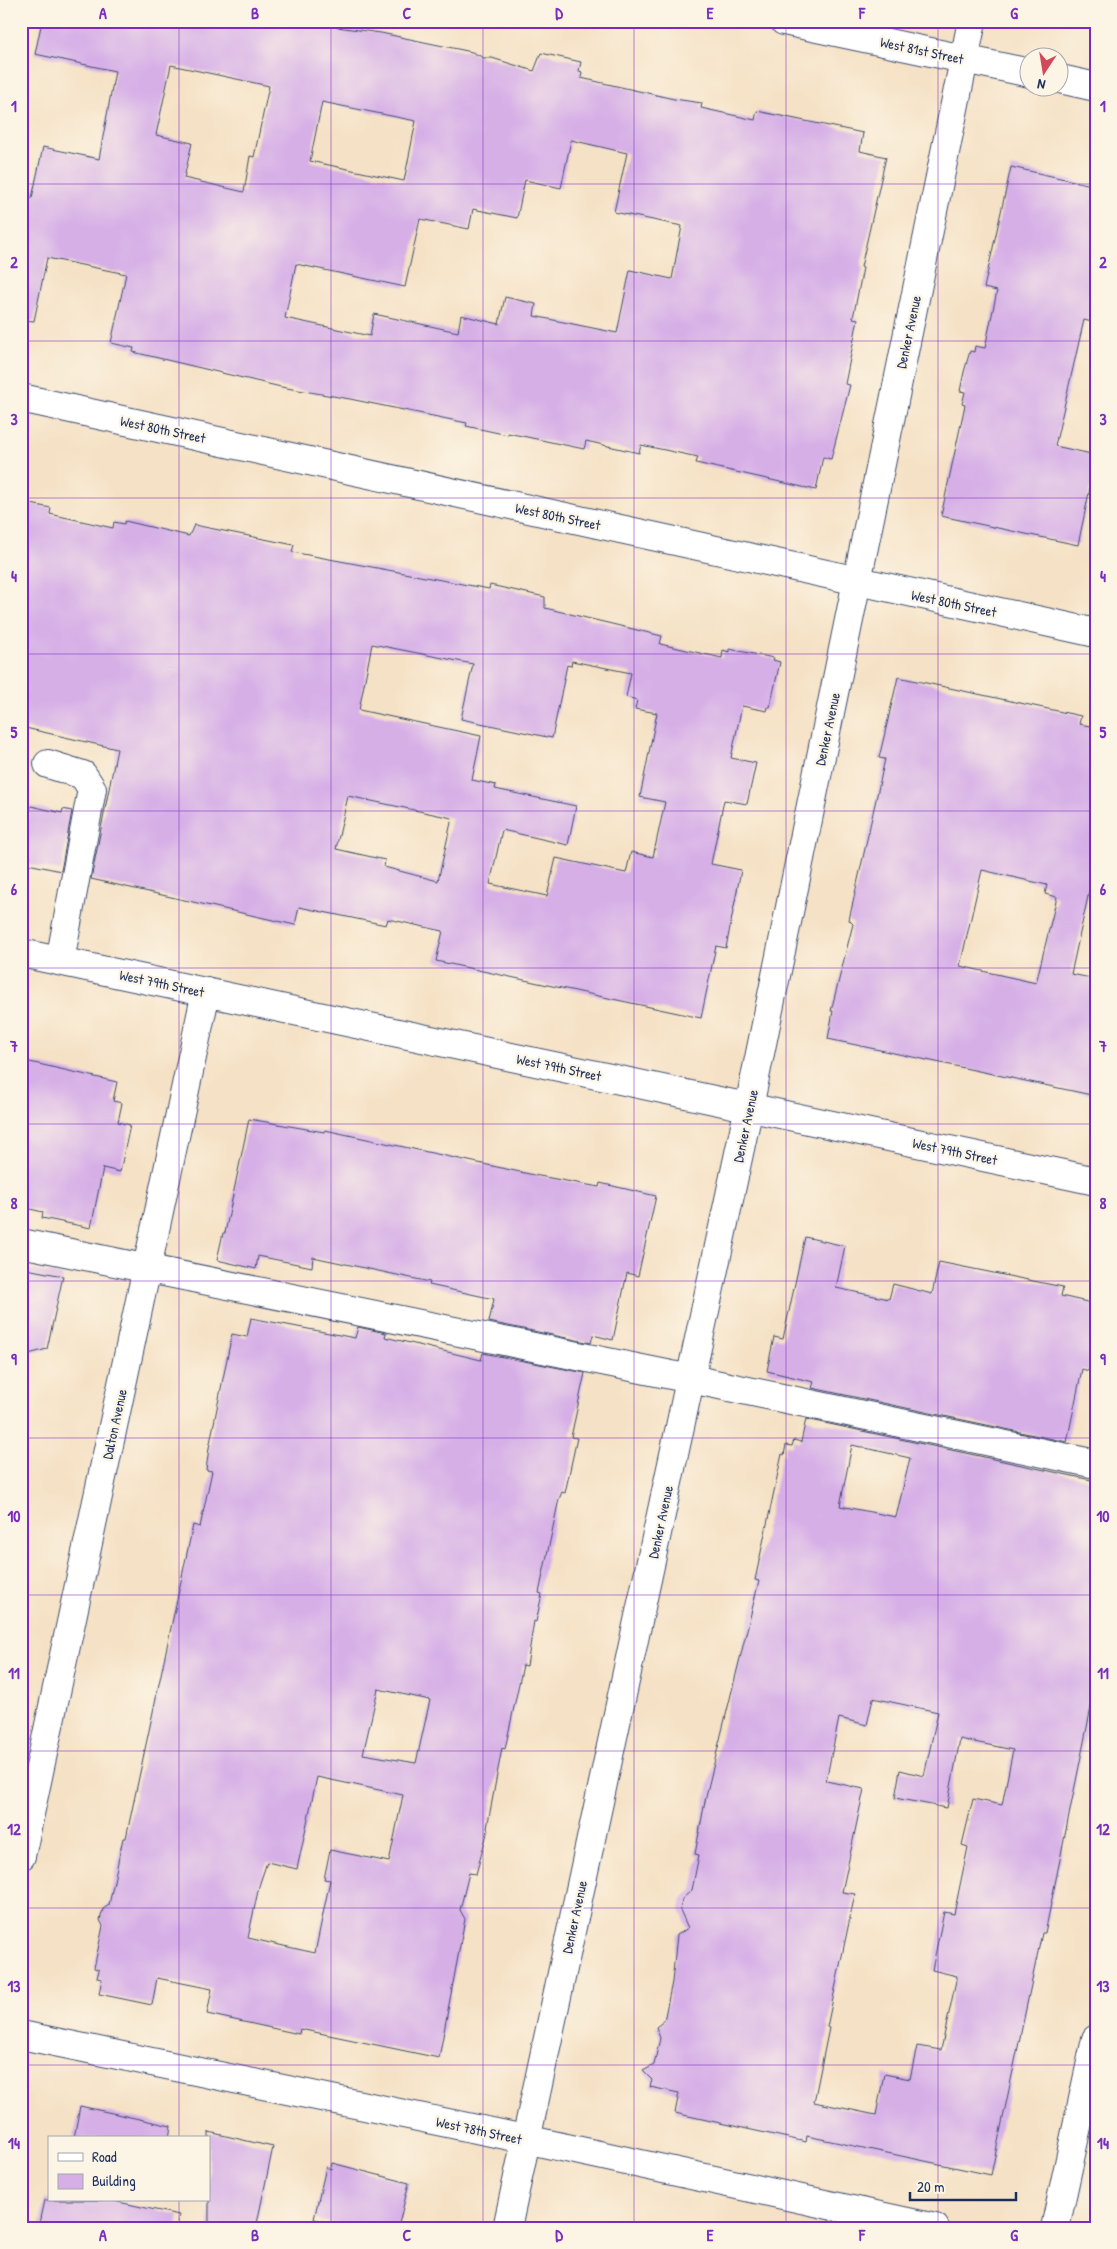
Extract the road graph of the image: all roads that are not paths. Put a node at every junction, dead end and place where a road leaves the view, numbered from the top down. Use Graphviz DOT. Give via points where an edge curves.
graph roads {
  1 [pos="784,21"];
  2 [pos="972,21"];
  3 [pos="964,59"];
  4 [pos="1020,71"];
  5 [pos="1070,81"];
  6 [pos="1096,87"];
  7 [pos="21,398"];
  8 [pos="857,582"];
  9 [pos="1096,633"];
  10 [pos="48,764"];
  11 [pos="21,953"];
  12 [pos="60,961"];
  13 [pos="206,992"];
  14 [pos="749,1107"];
  15 [pos="1096,1180"];
  16 [pos="21,1243"];
  17 [pos="146,1270"];
  18 [pos="690,1379"];
  19 [pos="1096,1464"];
  20 [pos="21,1856"];
  21 [pos="21,2035"];
  22 [pos="1096,2038"];
  23 [pos="525,2139"];
  24 [pos="507,2228"];
  25 [pos="935,2228"];
  26 [pos="1055,2228"];
  1 -- 3 [label="street, West 81st Street"];
  2 -- 3 [label="street, Denker Avenue"];
  3 -- 4 [label="street, West 81st Street"];
  3 -- 8 [label="street, Denker Avenue"];
  5 -- 6 [label="street"];
  7 -- 8 [label="street, West 80th Street"];
  8 -- 9 [label="street, West 80th Street"];
  8 -- 14 [label="street, Denker Avenue"];
  10 -- 12 [label="street" via="83,775 92,789"];
  11 -- 12 [label="street, West 79th Street"];
  12 -- 13 [label="street, West 79th Street"];
  13 -- 14 [label="street, West 79th Street"];
  13 -- 17 [label="street, Dalton Avenue"];
  14 -- 15 [label="street, West 79th Street"];
  14 -- 18 [label="street, Denker Avenue"];
  16 -- 17 [label="street"];
  17 -- 18 [label="street"];
  17 -- 20 [label="street, Dalton Avenue"];
  18 -- 19 [label="street"];
  18 -- 23 [label="street, Denker Avenue"];
  21 -- 23 [label="street, West 78th Street"];
  22 -- 26 [label="street"];
  23 -- 24 [label="street, Denker Avenue"];
  23 -- 25 [label="street, West 78th Street"];
}
